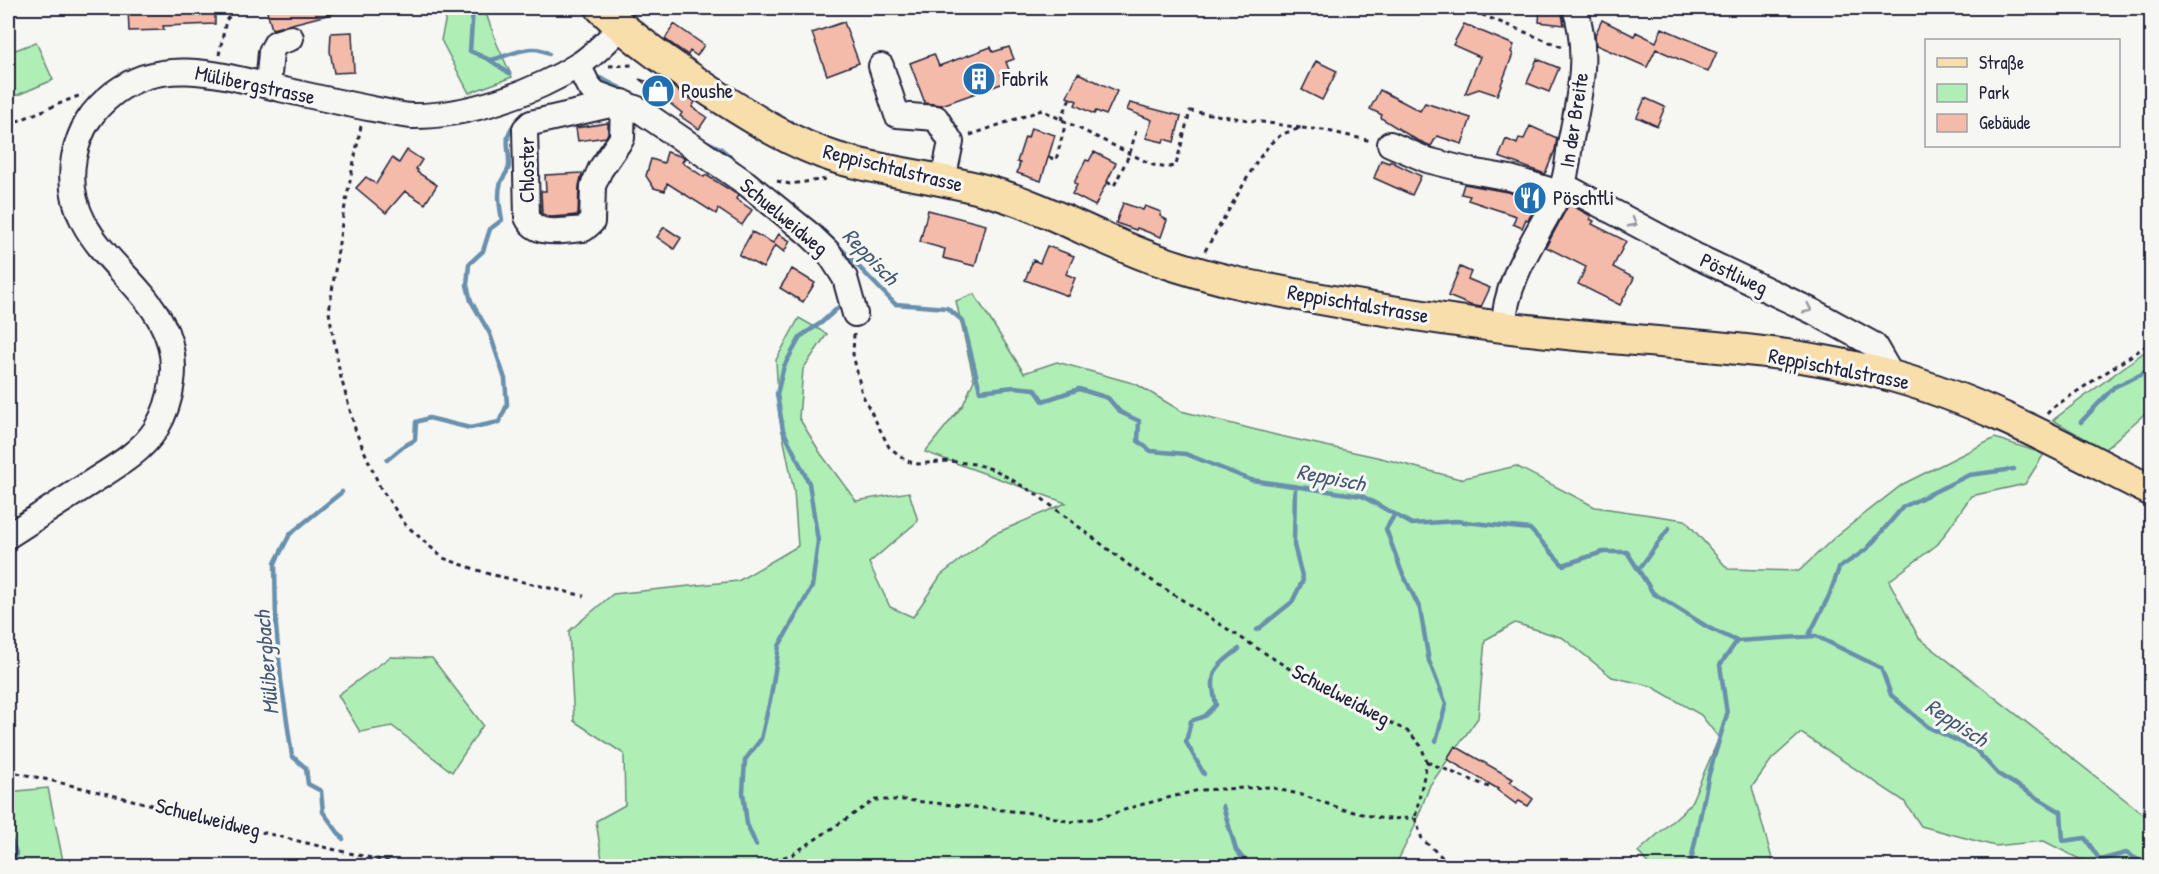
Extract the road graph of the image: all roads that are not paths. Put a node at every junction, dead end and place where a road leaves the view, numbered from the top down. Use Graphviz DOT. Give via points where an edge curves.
graph roads {
  1 [pos="1575,8"];
  2 [pos="611,17"];
  3 [pos="291,38"];
  4 [pos="578,65"];
  5 [pos="881,66"];
  6 [pos="268,86"];
  7 [pos="622,102"];
  8 [pos="1390,144"];
  9 [pos="943,180"];
  10 [pos="1561,189"];
  11 [pos="855,314"];
  12 [pos="1504,328"];
  13 [pos="1892,376"];
  14 [pos="2151,491"];
  15 [pos="8,536"];
  1 -- 10 [label="street, In der Breite" via="1580,23 1582,76"];
  2 -- 4 [label="street, Mülibergstrasse" via="600,48"];
  2 -- 9 [label="main road, Reppischtalstrasse" via="669,63 756,121 794,141 836,158"];
  3 -- 6 [label="street" via="276,43 271,52"];
  4 -- 6 [label="street, Mülibergstrasse" via="537,86 471,111 410,116"];
  4 -- 7 [label="street, Schuelweidweg" via="595,93"];
  5 -- 9 [label="street" via="897,115 936,118 960,139"];
  6 -- 15 [label="street, Mülibergstrasse" via="191,71 152,74 116,91 84,125 73,166 76,204 94,241 164,324 174,372 170,400 155,430 130,457"];
  7 -- 7 [label="street, Chloster" via="531,123 525,129 526,217 530,226 540,231 584,229 592,222 593,186 622,138"];
  7 -- 11 [label="street, Schuelweidweg" via="746,183 830,253 845,278"];
  8 -- 10 [label="street, Pöstliweg" via="1427,160"];
  9 -- 12 [label="main road, Reppischtalstrasse" via="1025,204 1151,258 1196,272"];
  10 -- 12 [label="street, In der Breite" via="1520,266 1503,311"];
  10 -- 13 [label="street, Pöstliweg, one-way" via="1874,345"];
  12 -- 13 [label="main road, Reppischtalstrasse" via="1745,351"];
  13 -- 14 [label="main road, Reppischtalstrasse" via="1932,388 2035,431"];
}
